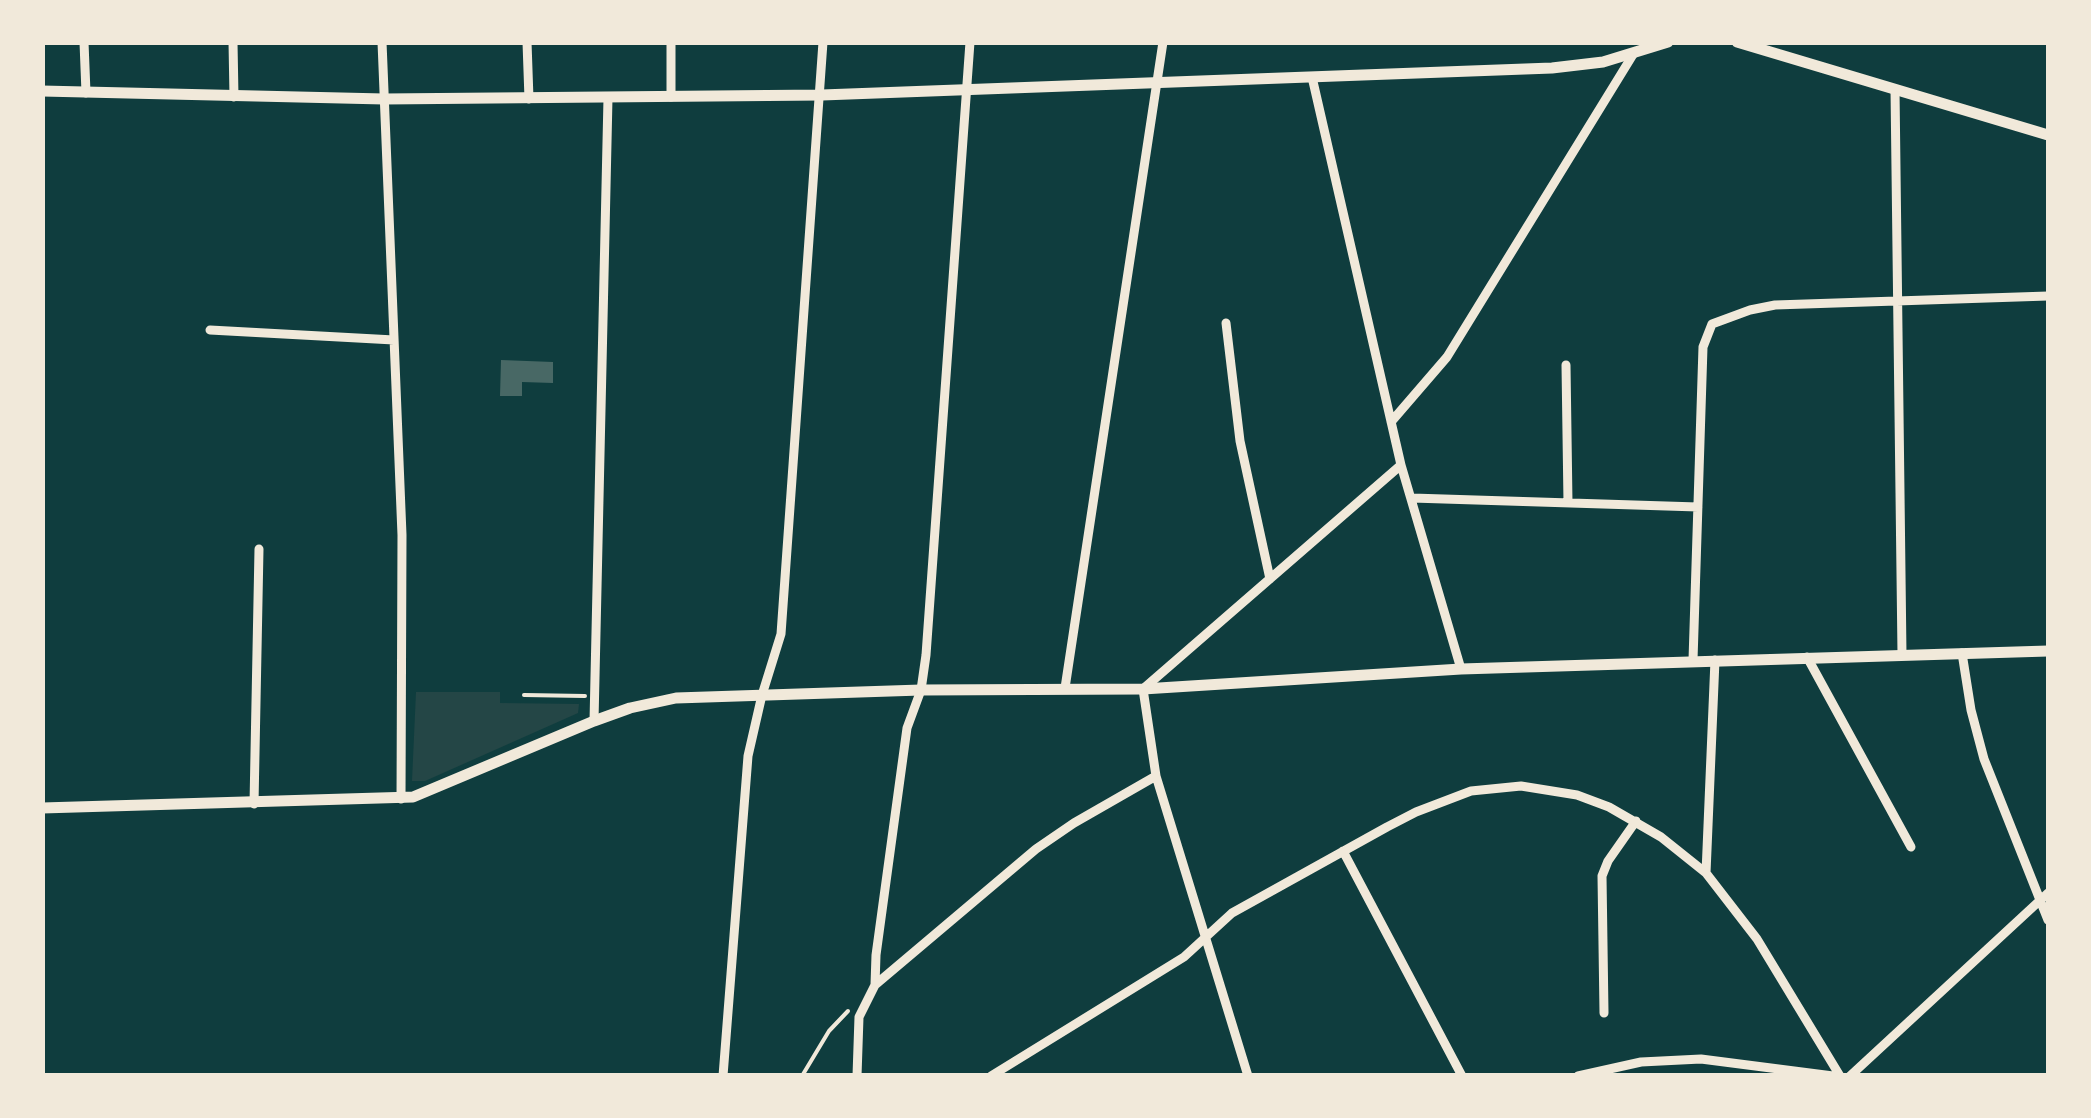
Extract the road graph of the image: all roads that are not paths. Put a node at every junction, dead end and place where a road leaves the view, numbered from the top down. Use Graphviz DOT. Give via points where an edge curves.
graph roads {
  1 [pos="84,42"];
  2 [pos="233,42"];
  3 [pos="382,42"];
  4 [pos="527,42"];
  5 [pos="671,42"];
  6 [pos="823,42"];
  7 [pos="970,42"];
  8 [pos="1163,42"];
  9 [pos="1668,42"];
  10 [pos="1737,42"];
  11 [pos="1792,42"];
  12 [pos="1634,54"];
  13 [pos="1786,56"];
  14 [pos="1312,77"];
  15 [pos="1156,84"];
  16 [pos="1895,89"];
  17 [pos="967,90"];
  18 [pos="42,91"];
  19 [pos="86,93"];
  20 [pos="822,95"];
  21 [pos="234,97"];
  22 [pos="671,97"];
  23 [pos="608,98"];
  24 [pos="384,99"];
  25 [pos="529,99"];
  26 [pos="2048,135"];
  27 [pos="2048,296"];
  28 [pos="1897,301"];
  29 [pos="1226,323"];
  30 [pos="210,330"];
  31 [pos="394,340"];
  32 [pos="1566,365"];
  33 [pos="1390,422"];
  34 [pos="1400,465"];
  35 [pos="1412,498"];
  36 [pos="1568,503"];
  37 [pos="1698,506"];
  38 [pos="258,550"];
  39 [pos="1270,579"];
  40 [pos="2048,651"];
  41 [pos="1962,653"];
  42 [pos="1902,654"];
  43 [pos="1807,657"];
  44 [pos="1693,660"];
  45 [pos="1715,660"];
  46 [pos="1461,669"];
  47 [pos="1065,688"];
  48 [pos="1143,689"];
  49 [pos="921,690"];
  50 [pos="762,695"];
  51 [pos="594,720"];
  52 [pos="1156,776"];
  53 [pos="401,798"];
  54 [pos="254,804"];
  55 [pos="42,808"];
  56 [pos="1636,820"];
  57 [pos="1911,847"];
  58 [pos="1343,851"];
  59 [pos="1706,874"];
  60 [pos="2048,893"];
  61 [pos="2039,902"];
  62 [pos="2048,920"];
  63 [pos="1205,937"];
  64 [pos="875,985"];
  65 [pos="1604,1012"];
  66 [pos="724,1076"];
  67 [pos="857,1076"];
  68 [pos="991,1076"];
  69 [pos="1248,1076"];
  70 [pos="1462,1076"];
  71 [pos="1578,1076"];
  72 [pos="1837,1076"];
  73 [pos="1850,1076"];
  1 -- 19 [label="street"];
  2 -- 21 [label="street"];
  3 -- 24 [label="street"];
  4 -- 25 [label="street"];
  5 -- 22 [label="street"];
  6 -- 20 [label="street"];
  7 -- 17 [label="street"];
  8 -- 15 [label="street"];
  9 -- 12 [label="street"];
  10 -- 13 [label="street"];
  11 -- 13 [label="street"];
  12 -- 14 [label="street" via="1552,68"];
  12 -- 33 [label="street" via="1447,357"];
  13 -- 16 [label="street"];
  14 -- 15 [label="street"];
  14 -- 33 [label="street"];
  15 -- 17 [label="street"];
  15 -- 47 [label="street"];
  16 -- 26 [label="street"];
  16 -- 28 [label="street"];
  17 -- 20 [label="street"];
  17 -- 49 [label="street"];
  18 -- 19 [label="street"];
  19 -- 21 [label="street"];
  20 -- 22 [label="street"];
  20 -- 50 [label="street" via="781,634"];
  21 -- 24 [label="street"];
  22 -- 23 [label="street"];
  23 -- 25 [label="street"];
  23 -- 51 [label="street"];
  24 -- 25 [label="street"];
  24 -- 31 [label="street"];
  27 -- 28 [label="street"];
  28 -- 37 [label="street" via="1775,305 1712,324 1703,347"];
  28 -- 42 [label="street"];
  29 -- 39 [label="street" via="1240,442"];
  30 -- 31 [label="street"];
  31 -- 53 [label="street" via="402,535"];
  32 -- 36 [label="street"];
  33 -- 34 [label="street"];
  34 -- 35 [label="street"];
  34 -- 39 [label="street"];
  35 -- 36 [label="street"];
  35 -- 46 [label="street"];
  36 -- 37 [label="street"];
  37 -- 44 [label="street"];
  38 -- 54 [label="street"];
  39 -- 48 [label="street"];
  40 -- 41 [label="street"];
  41 -- 42 [label="street"];
  41 -- 61 [label="street" via="1976,734"];
  42 -- 43 [label="street"];
  43 -- 45 [label="street"];
  43 -- 57 [label="street"];
  44 -- 45 [label="street"];
  44 -- 46 [label="street"];
  45 -- 59 [label="street"];
  46 -- 48 [label="street"];
  47 -- 48 [label="street"];
  47 -- 49 [label="street"];
  48 -- 52 [label="street"];
  49 -- 50 [label="street"];
  49 -- 64 [label="street" via="907,728"];
  50 -- 51 [label="street" via="652,701"];
  50 -- 66 [label="street" via="748,756"];
  51 -- 53 [label="street" via="436,790"];
  52 -- 63 [label="street"];
  52 -- 64 [label="street" via="1036,849"];
  53 -- 54 [label="street"];
  54 -- 55 [label="street"];
  56 -- 58 [label="street" via="1564,792 1492,788 1443,800"];
  56 -- 59 [label="street"];
  56 -- 65 [label="street" via="1602,876"];
  58 -- 63 [label="street" via="1232,912"];
  58 -- 70 [label="street"];
  59 -- 72 [label="street" via="1756,939"];
  60 -- 61 [label="street"];
  61 -- 62 [label="street"];
  61 -- 73 [label="street"];
  63 -- 68 [label="street" via="1184,957"];
  63 -- 69 [label="street"];
  64 -- 67 [label="street" via="859,1017"];
  71 -- 72 [label="street" via="1641,1062 1701,1059"];
}
